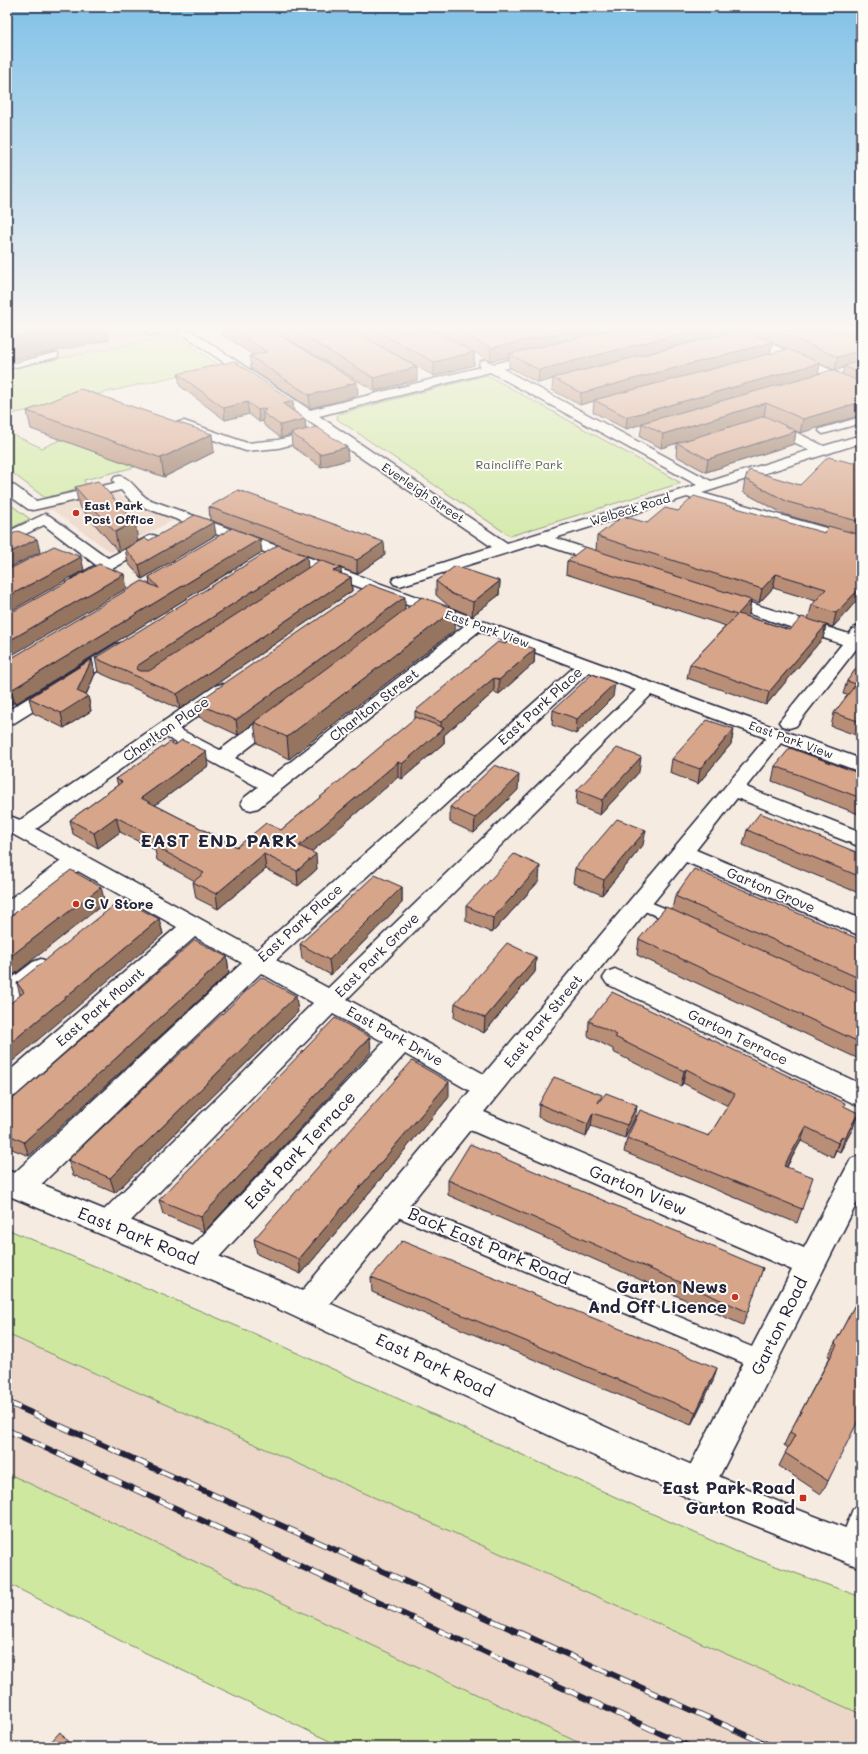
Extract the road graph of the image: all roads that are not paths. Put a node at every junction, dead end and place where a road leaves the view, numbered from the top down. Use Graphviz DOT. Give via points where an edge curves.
graph roads {
  1 [pos="303,412"];
  2 [pos="320,412"];
  3 [pos="573,412"];
  4 [pos="198,414"];
  5 [pos="308,415"];
  6 [pos="861,420"];
  7 [pos="760,423"];
  8 [pos="331,430"];
  9 [pos="823,431"];
  10 [pos="634,433"];
  11 [pos="619,437"];
  12 [pos="861,439"];
  13 [pos="246,448"];
  14 [pos="669,451"];
  15 [pos="819,452"];
  16 [pos="655,456"];
  17 [pos="232,459"];
  18 [pos="838,460"];
  19 [pos="710,486"];
  20 [pos="7,487"];
  21 [pos="688,493"];
  22 [pos="191,520"];
  23 [pos="231,535"];
  24 [pos="7,538"];
  25 [pos="539,538"];
  26 [pos="861,543"];
  27 [pos="212,546"];
  28 [pos="505,549"];
  29 [pos="277,552"];
  30 [pos="258,564"];
  31 [pos="107,565"];
  32 [pos="621,565"];
  33 [pos="400,581"];
  34 [pos="371,587"];
  35 [pos="64,589"];
  36 [pos="711,595"];
  37 [pos="352,600"];
  38 [pos="476,625"];
  39 [pos="858,639"];
  40 [pos="134,641"];
  41 [pos="586,665"];
  42 [pos="236,680"];
  43 [pos="648,688"];
  44 [pos="291,706"];
  45 [pos="7,719"];
  46 [pos="165,729"];
  47 [pos="783,729"];
  48 [pos="221,759"];
  49 [pos="861,766"];
  50 [pos="272,786"];
  51 [pos="733,789"];
  52 [pos="251,803"];
  53 [pos="14,826"];
  54 [pos="861,840"];
  55 [pos="682,852"];
  56 [pos="77,861"];
  57 [pos="134,893"];
  58 [pos="640,903"];
  59 [pos="116,907"];
  60 [pos="7,912"];
  61 [pos="194,925"];
  62 [pos="690,926"];
  63 [pos="861,928"];
  64 [pos="55,956"];
  65 [pos="258,961"];
  66 [pos="615,978"];
  67 [pos="7,995"];
  68 [pos="330,1001"];
  69 [pos="402,1040"];
  70 [pos="7,1088"];
  71 [pos="488,1088"];
  72 [pos="861,1096"];
  73 [pos="465,1116"];
  74 [pos="861,1167"];
  75 [pos="13,1185"];
  76 [pos="392,1206"];
  77 [pos="109,1224"];
  78 [pos="198,1260"];
  79 [pos="810,1264"];
  80 [pos="308,1308"];
  81 [pos="762,1361"];
  82 [pos="697,1485"];
  83 [pos="861,1517"];
  84 [pos="855,1549"];
  1 -- 5 [label="street, Everleigh Street"];
  2 -- 5 [label="street"];
  3 -- 11 [label="street"];
  4 -- 13 [label="street" via="176,422"];
  5 -- 8 [label="street, Everleigh Street"];
  6 -- 9 [label="lane"];
  7 -- 15 [label="street"];
  8 -- 13 [label="street" via="278,444"];
  8 -- 28 [label="street, Everleigh Street"];
  10 -- 11 [label="street"];
  11 -- 16 [label="street"];
  12 -- 15 [label="street, Welbeck Road"];
  13 -- 17 [label="street"];
  14 -- 16 [label="street"];
  15 -- 18 [label="street"];
  15 -- 19 [label="street, Welbeck Road"];
  16 -- 19 [label="street"];
  19 -- 21 [label="street, Welbeck Road"];
  20 -- 22 [label="street, East Park View" via="34,506 122,482 143,502"];
  21 -- 25 [label="street, Welbeck Road"];
  21 -- 26 [label="street"];
  22 -- 23 [label="street, East Park View"];
  22 -- 31 [label="street"];
  23 -- 27 [label="street"];
  23 -- 29 [label="street, East Park View"];
  24 -- 31 [label="street" via="45,519 69,545"];
  25 -- 28 [label="street, Welbeck Road"];
  25 -- 32 [label="street"];
  28 -- 33 [label="street, Welbeck Road"];
  29 -- 30 [label="street"];
  29 -- 34 [label="street, East Park View" via="313,572"];
  31 -- 35 [label="street"];
  34 -- 37 [label="street"];
  34 -- 38 [label="street, East Park View" via="418,611"];
  36 -- 39 [label="street"];
  38 -- 41 [label="street, East Park View"];
  38 -- 50 [label="street, Charlton Street"];
  39 -- 47 [label="street, East Park Street"];
  40 -- 45 [label="street"];
  41 -- 43 [label="street, East Park View"];
  41 -- 65 [label="street, East Park Place"];
  42 -- 46 [label="street, Charlton Place"];
  43 -- 47 [label="street, East Park View"];
  43 -- 68 [label="street, East Park Grove"];
  44 -- 48 [label="street"];
  46 -- 48 [label="street"];
  46 -- 53 [label="street, Charlton Place"];
  47 -- 49 [label="street, East Park View"];
  47 -- 51 [label="street, East Park Street"];
  48 -- 50 [label="street"];
  50 -- 52 [label="street, Charlton Street"];
  51 -- 54 [label="street"];
  51 -- 55 [label="street, East Park Street"];
  53 -- 56 [label="street, East Park Drive"];
  55 -- 58 [label="street, East Park Street"];
  55 -- 63 [label="street, Garton Grove"];
  56 -- 57 [label="street, East Park Drive"];
  56 -- 60 [label="street"];
  57 -- 59 [label="street"];
  57 -- 61 [label="street, East Park Drive"];
  58 -- 62 [label="lane"];
  58 -- 71 [label="street, East Park Street"];
  61 -- 65 [label="street, East Park Drive"];
  61 -- 70 [label="street, East Park Mount"];
  64 -- 67 [label="street"];
  65 -- 68 [label="street, East Park Drive"];
  65 -- 75 [label="street, East Park Place"];
  66 -- 72 [label="street, Garton Terrace"];
  68 -- 69 [label="street, East Park Drive"];
  68 -- 77 [label="street, East Park Grove"];
  69 -- 71 [label="street, East Park Drive"];
  69 -- 78 [label="street, East Park Terrace"];
  71 -- 73 [label="street, East Park Street"];
  73 -- 76 [label="street, East Park Street"];
  73 -- 79 [label="street, Garton View"];
  74 -- 79 [label="street, Garton Road"];
  75 -- 77 [label="street, East Park Road"];
  76 -- 80 [label="street, East Park Street"];
  76 -- 81 [label="lane, Back East Park Road"];
  77 -- 78 [label="street, East Park Road"];
  78 -- 80 [label="street, East Park Road"];
  79 -- 81 [label="street, Garton Road"];
  80 -- 82 [label="street, East Park Road"];
  81 -- 82 [label="street, Garton Road"];
  82 -- 84 [label="street, East Park Road"];
  83 -- 84 [label="lane"];
}
